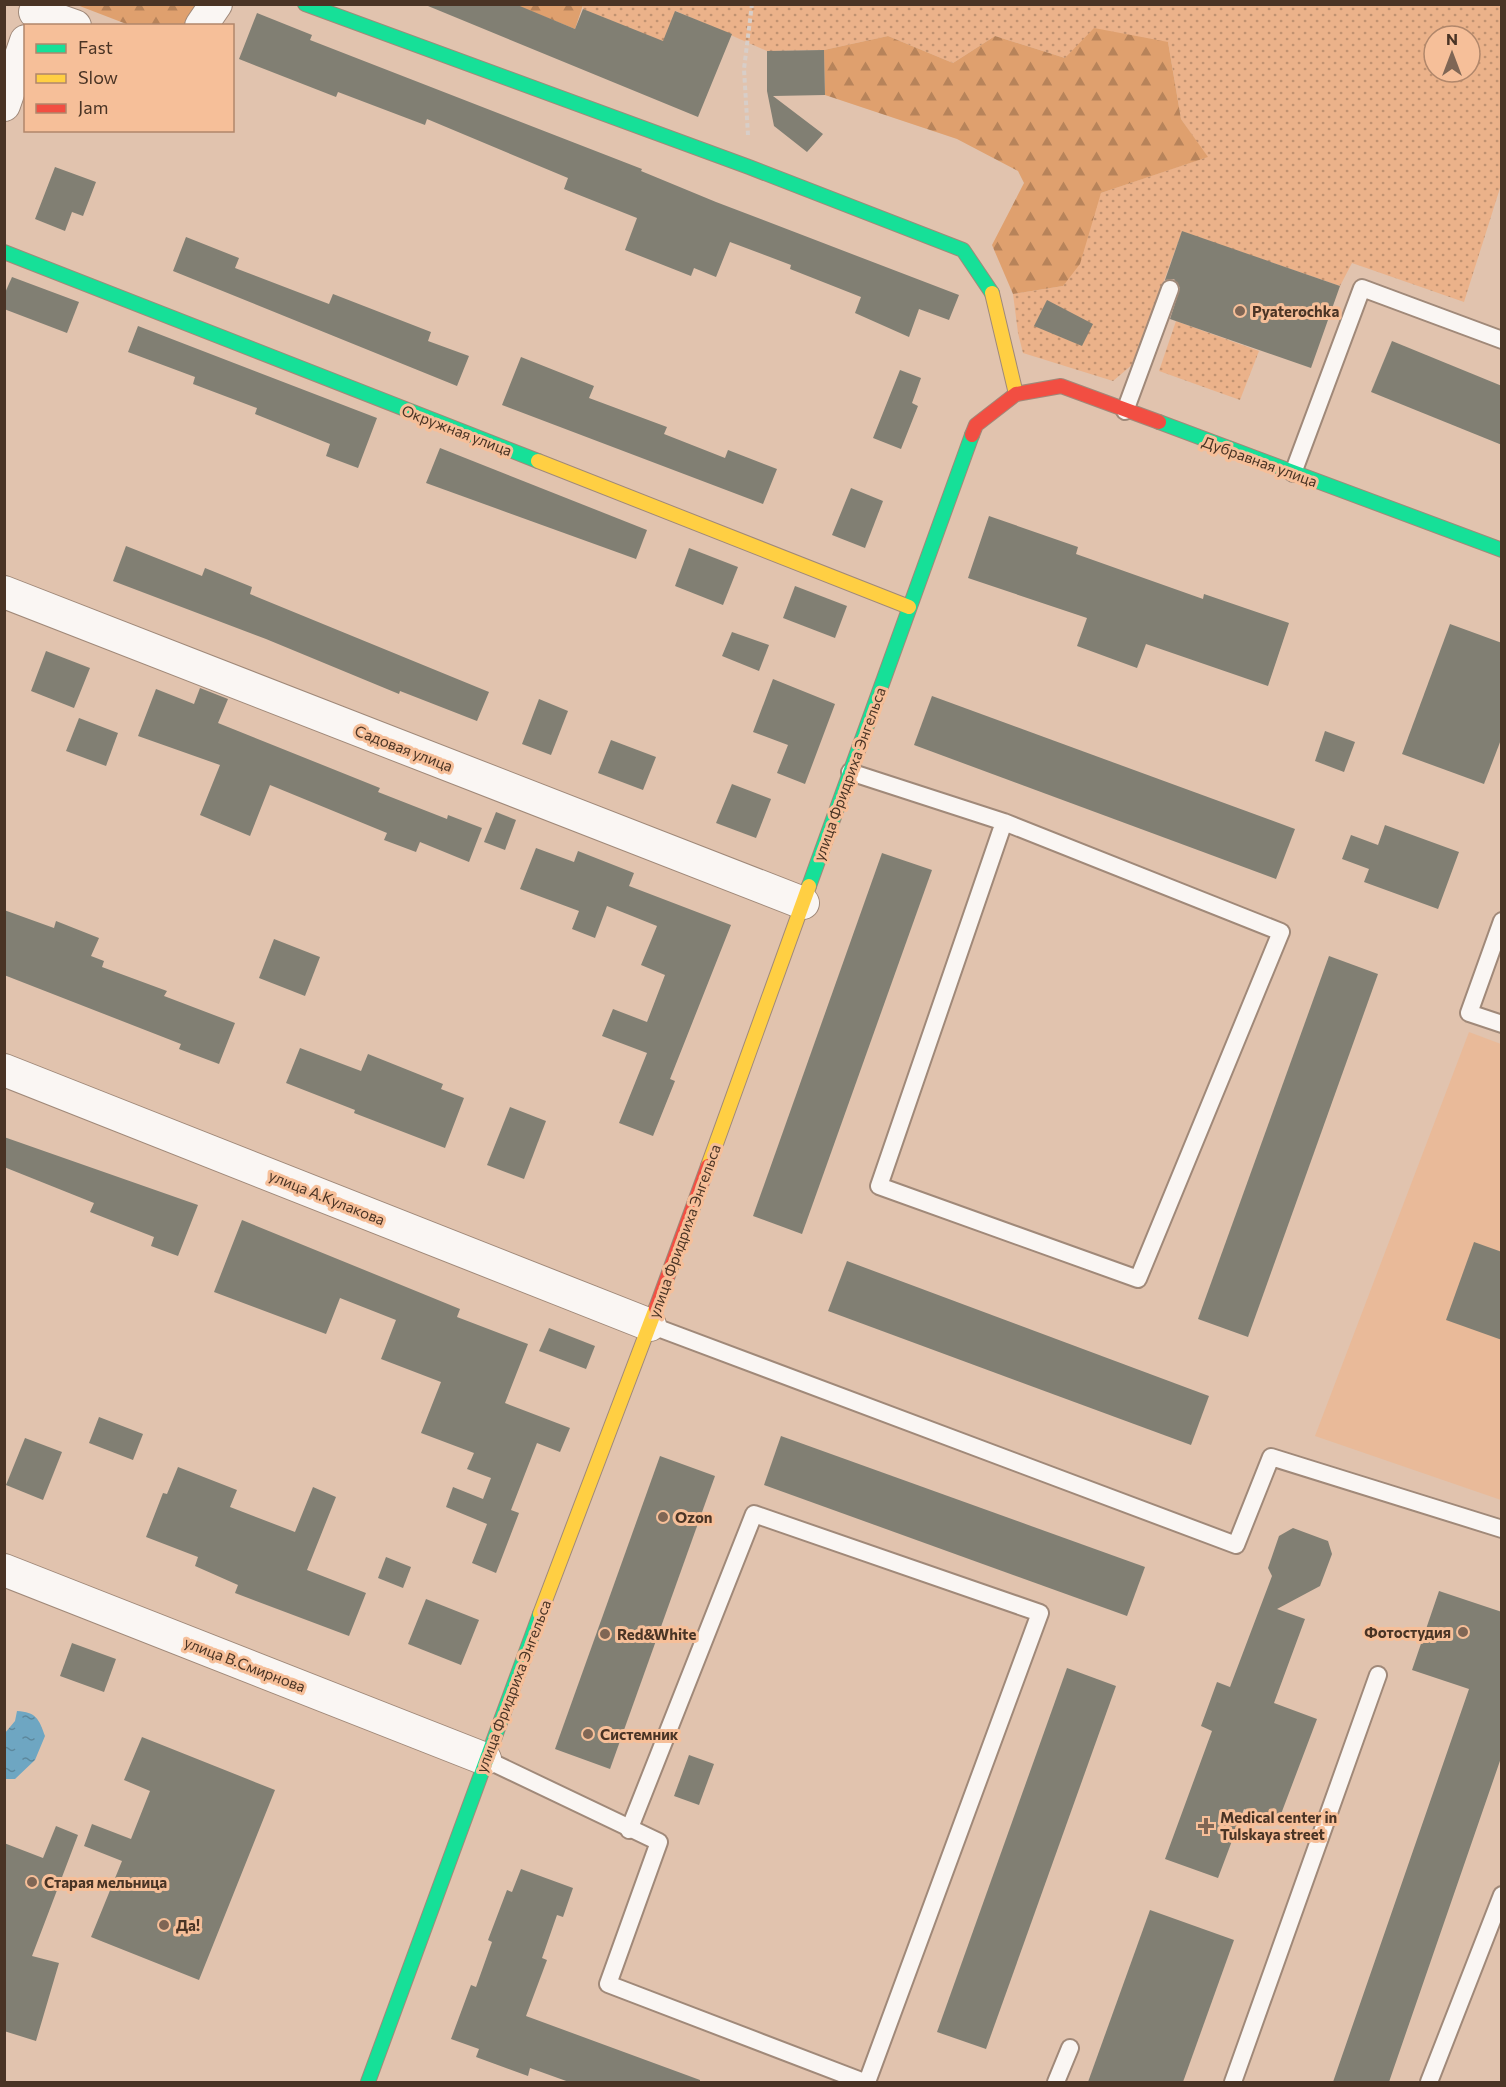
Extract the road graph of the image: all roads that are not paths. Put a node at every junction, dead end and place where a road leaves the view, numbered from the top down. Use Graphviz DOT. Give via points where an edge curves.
graph roads {
  1 [pos="216,4"];
  2 [pos="305,4"];
  3 [pos="34,14"];
  4 [pos="68,24"];
  5 [pos="202,24"];
  6 [pos="24,47"];
  7 [pos="4,105"];
  8 [pos="4,252"];
  9 [pos="1170,289"];
  10 [pos="1502,340"];
  11 [pos="1016,394"];
  12 [pos="1125,411"];
  13 [pos="1293,473"];
  14 [pos="1502,550"];
  15 [pos="4,592"];
  16 [pos="909,607"];
  17 [pos="850,772"];
  18 [pos="1004,822"];
  19 [pos="803,903"];
  20 [pos="1502,921"];
  21 [pos="1502,1024"];
  22 [pos="4,1070"];
  23 [pos="650,1325"];
  24 [pos="1502,1530"];
  25 [pos="4,1570"];
  26 [pos="1378,1675"];
  27 [pos="485,1759"];
  28 [pos="629,1830"];
  29 [pos="1502,1895"];
  30 [pos="1070,2048"];
  31 [pos="368,2082"];
  32 [pos="866,2082"];
  33 [pos="1056,2082"];
  34 [pos="1233,2082"];
  35 [pos="1429,2082"];
  1 -- 5 [label="street"];
  2 -- 11 [label="street" via="963,250 991,288"];
  3 -- 4 [label="street"];
  6 -- 7 [label="street"];
  8 -- 16 [label="street, Окружная улица"];
  9 -- 12 [label="lane"];
  10 -- 13 [label="lane" via="1362,288"];
  11 -- 12 [label="street, Дубравная улица" via="1060,386"];
  11 -- 16 [label="street, улица Фридриха Энгельса" via="976,425"];
  12 -- 13 [label="street, Дубравная улица"];
  13 -- 14 [label="street, Дубравная улица"];
  15 -- 19 [label="street, Садовая улица"];
  16 -- 17 [label="street, улица Фридриха Энгельса"];
  17 -- 18 [label="lane"];
  17 -- 19 [label="street, улица Фридриха Энгельса"];
  18 -- 18 [label="lane" via="1281,932 1138,1279 879,1186"];
  19 -- 23 [label="street, улица Фридриха Энгельса"];
  20 -- 21 [label="lane" via="1469,1013"];
  22 -- 23 [label="street, улица А.Кулакова"];
  23 -- 24 [label="lane" via="1236,1545 1271,1457"];
  23 -- 27 [label="street, улица Фридриха Энгельса"];
  25 -- 27 [label="street, улица В.Смирнова"];
  26 -- 34 [label="lane"];
  27 -- 28 [label="lane"];
  27 -- 31 [label="street, улица Фридриха Энгельса"];
  28 -- 32 [label="lane" via="659,1842 608,1984"];
  28 -- 32 [label="lane" via="754,1514 1040,1613"];
  29 -- 35 [label="lane"];
  30 -- 33 [label="lane"];
}
